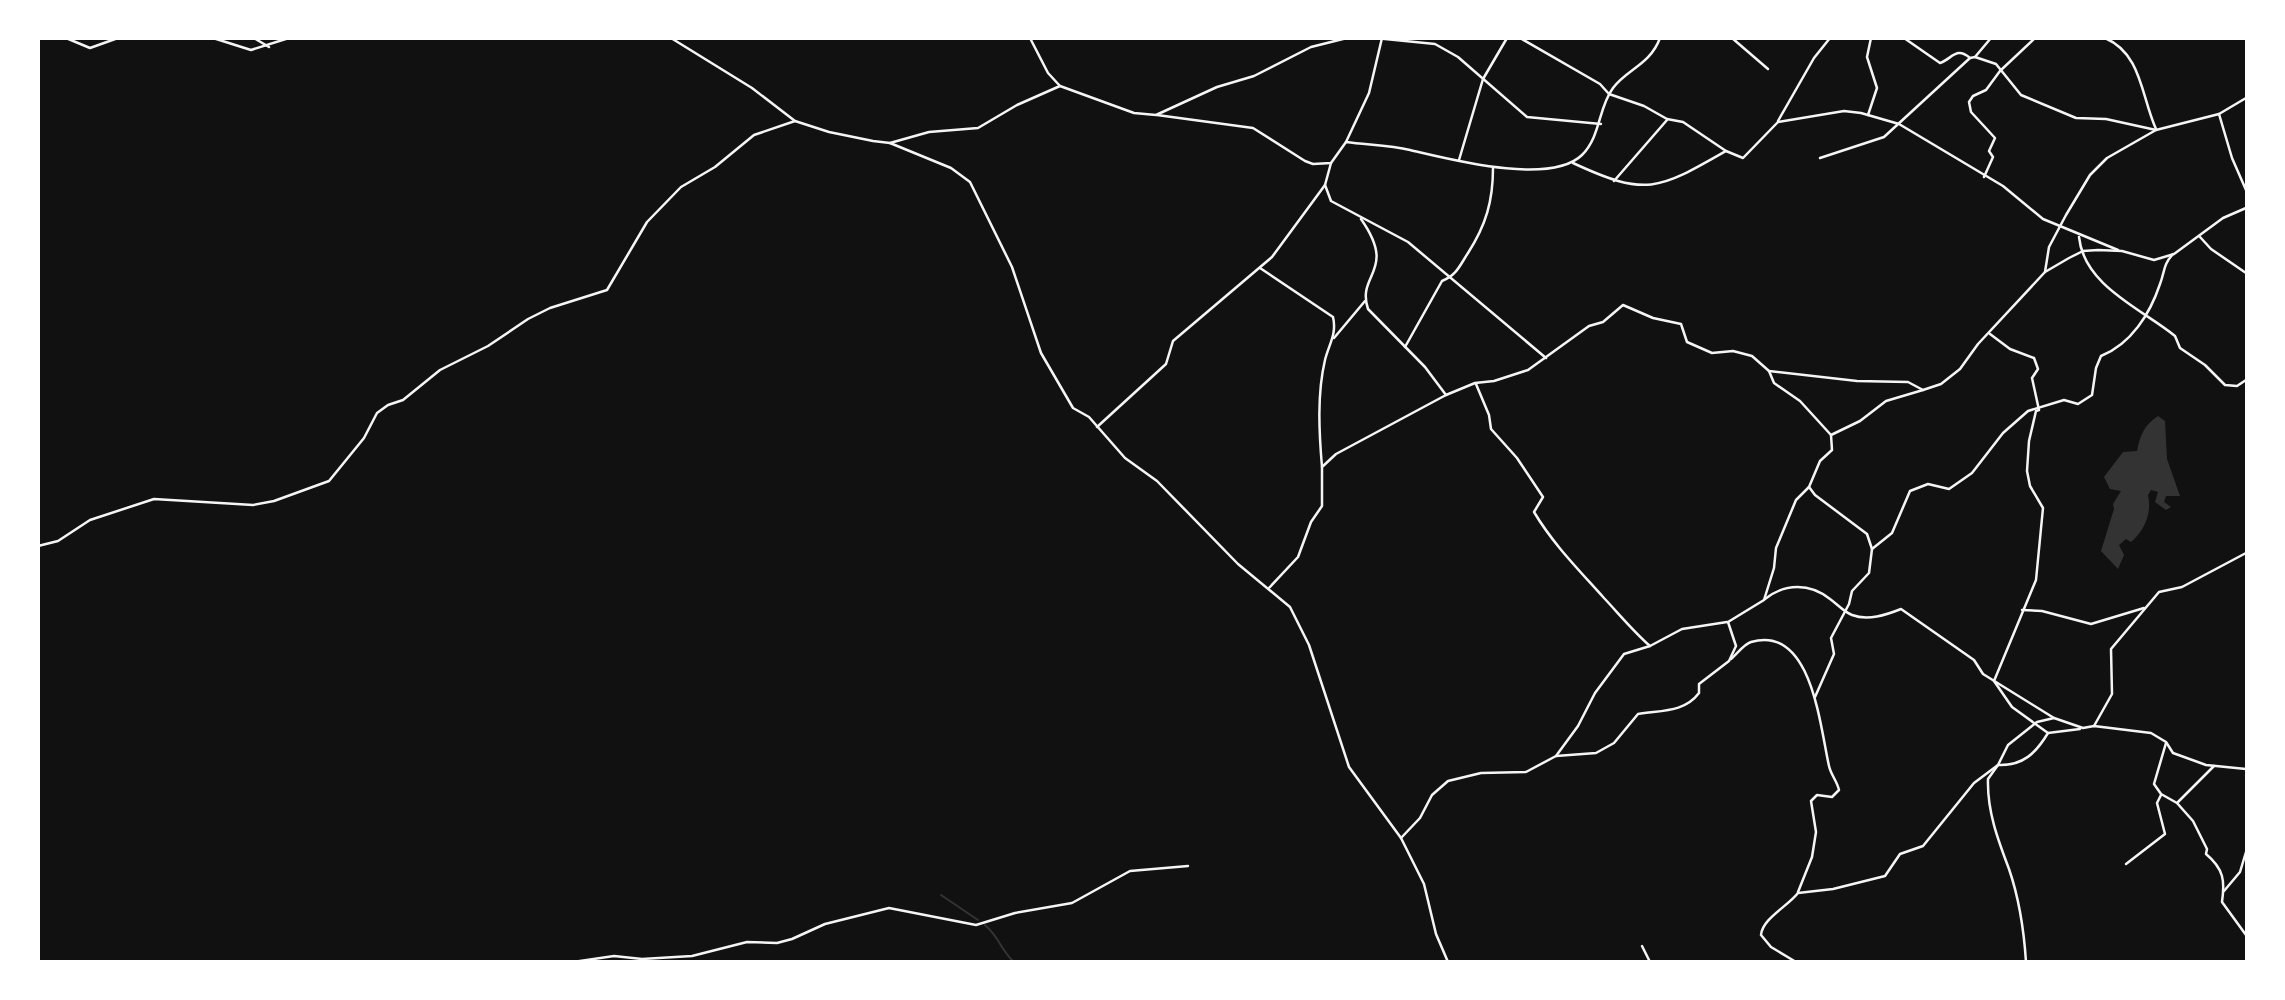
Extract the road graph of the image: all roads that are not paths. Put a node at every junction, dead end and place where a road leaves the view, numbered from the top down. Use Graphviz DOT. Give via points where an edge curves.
graph roads {
  1 [pos="66,38"];
  2 [pos="118,38"];
  3 [pos="213,38"];
  4 [pos="254,38"];
  5 [pos="289,38"];
  6 [pos="671,38"];
  7 [pos="1030,38"];
  8 [pos="1347,38"];
  9 [pos="1375,38"];
  10 [pos="1507,38"];
  11 [pos="1520,38"];
  12 [pos="1660,38"];
  13 [pos="1732,38"];
  14 [pos="1830,38"];
  15 [pos="1871,38"];
  16 [pos="1904,38"];
  17 [pos="1991,38"];
  18 [pos="2035,38"];
  19 [pos="2105,38"];
  20 [pos="1382,40"];
  21 [pos="269,47"];
  22 [pos="1975,57"];
  23 [pos="1970,58"];
  24 [pos="1768,69"];
  25 [pos="2000,71"];
  26 [pos="1483,79"];
  27 [pos="1060,86"];
  28 [pos="1609,94"];
  29 [pos="2246,98"];
  30 [pos="2219,114"];
  31 [pos="1156,115"];
  32 [pos="1868,115"];
  33 [pos="1667,119"];
  34 [pos="795,121"];
  35 [pos="1778,122"];
  36 [pos="1601,124"];
  37 [pos="1899,124"];
  38 [pos="2156,130"];
  39 [pos="1346,142"];
  40 [pos="890,143"];
  41 [pos="1726,151"];
  42 [pos="1820,158"];
  43 [pos="1459,160"];
  44 [pos="1331,163"];
  45 [pos="1573,163"];
  46 [pos="1493,168"];
  47 [pos="1984,177"];
  48 [pos="1614,181"];
  49 [pos="1325,185"];
  50 [pos="2246,190"];
  51 [pos="2246,208"];
  52 [pos="1359,216"];
  53 [pos="2062,227"];
  54 [pos="2079,236"];
  55 [pos="2200,237"];
  56 [pos="2083,251"];
  57 [pos="2122,251"];
  58 [pos="2174,254"];
  59 [pos="1260,268"];
  60 [pos="2045,272"];
  61 [pos="2246,272"];
  62 [pos="1453,277"];
  63 [pos="1365,300"];
  64 [pos="2147,314"];
  65 [pos="1990,334"];
  66 [pos="1333,338"];
  67 [pos="1405,347"];
  68 [pos="1546,358"];
  69 [pos="1769,371"];
  70 [pos="2246,380"];
  71 [pos="1475,383"];
  72 [pos="1923,390"];
  73 [pos="1446,395"];
  74 [pos="2039,410"];
  75 [pos="1097,427"];
  76 [pos="1831,435"];
  77 [pos="1322,467"];
  78 [pos="1810,487"];
  79 [pos="38,546"];
  80 [pos="1872,549"];
  81 [pos="2246,554"];
  82 [pos="1269,587"];
  83 [pos="1763,600"];
  84 [pos="2145,608"];
  85 [pos="2022,610"];
  86 [pos="1846,612"];
  87 [pos="1728,622"];
  88 [pos="1650,646"];
  89 [pos="1729,661"];
  90 [pos="1994,681"];
  91 [pos="1815,697"];
  92 [pos="2054,718"];
  93 [pos="2037,723"];
  94 [pos="2094,726"];
  95 [pos="2083,728"];
  96 [pos="2048,733"];
  97 [pos="2166,742"];
  98 [pos="1556,756"];
  99 [pos="1998,765"];
  100 [pos="2214,766"];
  101 [pos="2246,769"];
  102 [pos="2161,794"];
  103 [pos="2177,803"];
  104 [pos="1401,838"];
  105 [pos="2246,852"];
  106 [pos="2126,864"];
  107 [pos="1188,866"];
  108 [pos="2224,891"];
  109 [pos="1798,893"];
  110 [pos="2246,935"];
  111 [pos="1642,946"];
  112 [pos="573,961"];
  113 [pos="1448,961"];
  114 [pos="1650,961"];
  115 [pos="1796,961"];
  116 [pos="2026,961"];
  1 -- 2 [label="street" via="90,48"];
  3 -- 21 [label="street" via="245,49"];
  4 -- 21 [label="street"];
  5 -- 21 [label="street"];
  6 -- 34 [label="street" via="752,88"];
  7 -- 27 [label="street"];
  8 -- 31 [label="street" via="1311,47 1254,76"];
  9 -- 20 [label="street"];
  10 -- 26 [label="street"];
  11 -- 28 [label="street"];
  12 -- 28 [label="street" via="1643,65"];
  13 -- 24 [label="street"];
  14 -- 35 [label="street"];
  15 -- 32 [label="street" via="1867,57 1877,88"];
  16 -- 23 [label="street" via="1940,63 1956,52"];
  17 -- 22 [label="street"];
  18 -- 25 [label="street"];
  19 -- 38 [label="street" via="2128,53 2137,69"];
  20 -- 26 [label="street" via="1435,44"];
  20 -- 39 [label="street" via="1369,93"];
  22 -- 23 [label="street"];
  22 -- 25 [label="street"];
  23 -- 37 [label="street"];
  25 -- 38 [label="street" via="2021,95 2077,118"];
  25 -- 47 [label="street" via="1986,90 1969,102 1971,112 1995,138"];
  26 -- 36 [label="street" via="1527,117"];
  26 -- 43 [label="street"];
  27 -- 31 [label="street" via="1135,113"];
  27 -- 40 [label="street" via="1017,104 986,126 929,132"];
  28 -- 33 [label="street"];
  28 -- 36 [label="street"];
  29 -- 30 [label="street"];
  30 -- 38 [label="street"];
  30 -- 50 [label="street"];
  31 -- 44 [label="street" via="1253,128 1305,161"];
  32 -- 35 [label="street" via="1844,111"];
  32 -- 37 [label="street"];
  33 -- 41 [label="street" via="1683,122"];
  33 -- 48 [label="street"];
  34 -- 40 [label="street"];
  34 -- 79 [label="street" via="754,135 681,187 648,222 607,290 528,319 377,413 364,438 329,481 253,505 154,499 90,520 58,541"];
  35 -- 41 [label="street" via="1743,158"];
  36 -- 45 [label="street"];
  37 -- 42 [label="street" via="1884,137"];
  37 -- 47 [label="street"];
  38 -- 53 [label="street" via="2107,158 2090,175"];
  39 -- 43 [label="street"];
  39 -- 44 [label="street"];
  40 -- 75 [label="street" via="951,168 970,182 1012,267 1041,354 1073,408"];
  41 -- 48 [label="street" via="1666,183 1627,186"];
  43 -- 46 [label="street"];
  44 -- 49 [label="street"];
  45 -- 46 [label="street"];
  45 -- 48 [label="street"];
  46 -- 62 [label="street" via="1489,214"];
  47 -- 53 [label="street"];
  49 -- 52 [label="street" via="1331,201"];
  49 -- 59 [label="street"];
  51 -- 55 [label="street" via="2223,218"];
  52 -- 62 [label="street" via="1408,242"];
  52 -- 63 [label="street" via="1379,252"];
  53 -- 54 [label="street"];
  53 -- 60 [label="street" via="2049,247"];
  54 -- 56 [label="street"];
  54 -- 57 [label="street"];
  55 -- 58 [label="street"];
  55 -- 61 [label="street"];
  56 -- 57 [label="street"];
  56 -- 60 [label="street"];
  56 -- 64 [label="street" via="2107,287"];
  57 -- 58 [label="street" via="2154,260"];
  58 -- 64 [label="street" via="2164,264"];
  59 -- 66 [label="street" via="1333,317"];
  59 -- 75 [label="street" via="1173,341 1166,364"];
  60 -- 65 [label="street"];
  62 -- 67 [label="street" via="1442,281"];
  62 -- 68 [label="street"];
  63 -- 66 [label="street"];
  63 -- 67 [label="street" via="1368,309"];
  64 -- 70 [label="street" via="2225,385 2237,386"];
  64 -- 74 [label="street" via="2120,348 2101,356 2092,396 2078,404 2064,400"];
  65 -- 72 [label="street" via="1960,369 1941,384"];
  65 -- 74 [label="street" via="2010,349 2034,358 2038,369 2032,378"];
  66 -- 77 [label="street" via="1325,361 1319,421"];
  67 -- 73 [label="street"];
  68 -- 69 [label="street" via="1623,305 1681,324 1687,342 1696,348 1752,356"];
  68 -- 71 [label="street" via="1528,370"];
  69 -- 72 [label="street" via="1897,381"];
  69 -- 76 [label="street" via="1774,383 1800,401"];
  71 -- 73 [label="street"];
  71 -- 88 [label="street" via="1491,429 1543,497 1534,512 1542,525 1630,629"];
  72 -- 76 [label="street" via="1886,401"];
  73 -- 77 [label="street" via="1336,454"];
  74 -- 80 [label="street" via="2028,411 2003,433 1962,481 1949,489 1927,484 1910,491 1892,533"];
  74 -- 85 [label="street" via="2029,441 2027,471 2043,508 2036,580"];
  75 -- 82 [label="street" via="1238,564"];
  76 -- 78 [label="street" via="1832,450 1820,461"];
  77 -- 82 [label="street" via="1322,506 1298,557"];
  78 -- 80 [label="street" via="1867,534"];
  78 -- 83 [label="street" via="1796,500 1782,533"];
  80 -- 86 [label="street" via="1869,573 1852,591"];
  81 -- 84 [label="street" via="2182,587 2159,592"];
  82 -- 104 [label="street" via="1290,607 1309,645 1349,767"];
  83 -- 86 [label="street" via="1775,591 1814,588"];
  83 -- 87 [label="street"];
  84 -- 85 [label="street" via="2091,624"];
  84 -- 94 [label="street" via="2111,649 2112,694"];
  85 -- 90 [label="street"];
  86 -- 90 [label="street" via="1864,618 1901,609 1954,644"];
  86 -- 91 [label="street" via="1831,638 1835,654"];
  87 -- 88 [label="street" via="1682,629"];
  87 -- 89 [label="street" via="1736,646"];
  88 -- 98 [label="street" via="1624,654"];
  89 -- 91 [label="street" via="1748,642 1772,639 1796,655"];
  89 -- 98 [label="street" via="1699,684 1699,693 1688,704 1637,714 1614,743 1596,753"];
  90 -- 92 [label="street"];
  90 -- 93 [label="street" via="2012,707"];
  91 -- 109 [label="street" via="1830,770 1839,790 1832,797 1817,795 1811,801 1816,832"];
  92 -- 93 [label="street"];
  92 -- 95 [label="street"];
  93 -- 96 [label="street"];
  93 -- 99 [label="street" via="2008,745"];
  94 -- 95 [label="street"];
  94 -- 97 [label="street" via="2151,733"];
  95 -- 96 [label="street"];
  96 -- 99 [label="street" via="2037,751 2015,766"];
  97 -- 100 [label="street" via="2173,753"];
  97 -- 102 [label="street" via="2154,784"];
  98 -- 104 [label="street" via="1526,772 1481,773 1448,781"];
  99 -- 109 [label="street" via="1974,783 1923,846 1900,854 1885,876 1833,890"];
  99 -- 116 [label="street" via="1988,779 1990,809 2024,928"];
  100 -- 101 [label="street"];
  100 -- 103 [label="street"];
  102 -- 103 [label="street"];
  102 -- 106 [label="street" via="2157,803 2165,834"];
  103 -- 108 [label="street" via="2193,821 2206,854 2221,870"];
  104 -- 113 [label="street" via="1424,884"];
  105 -- 108 [label="street" via="2240,872"];
  107 -- 112 [label="street" via="1130,870 1072,903 976,925 889,908 825,924 777,943 747,942 692,956"];
  108 -- 110 [label="street" via="2222,902"];
  109 -- 115 [label="street" via="1761,930 1771,947"];
  111 -- 114 [label="street"];
}
